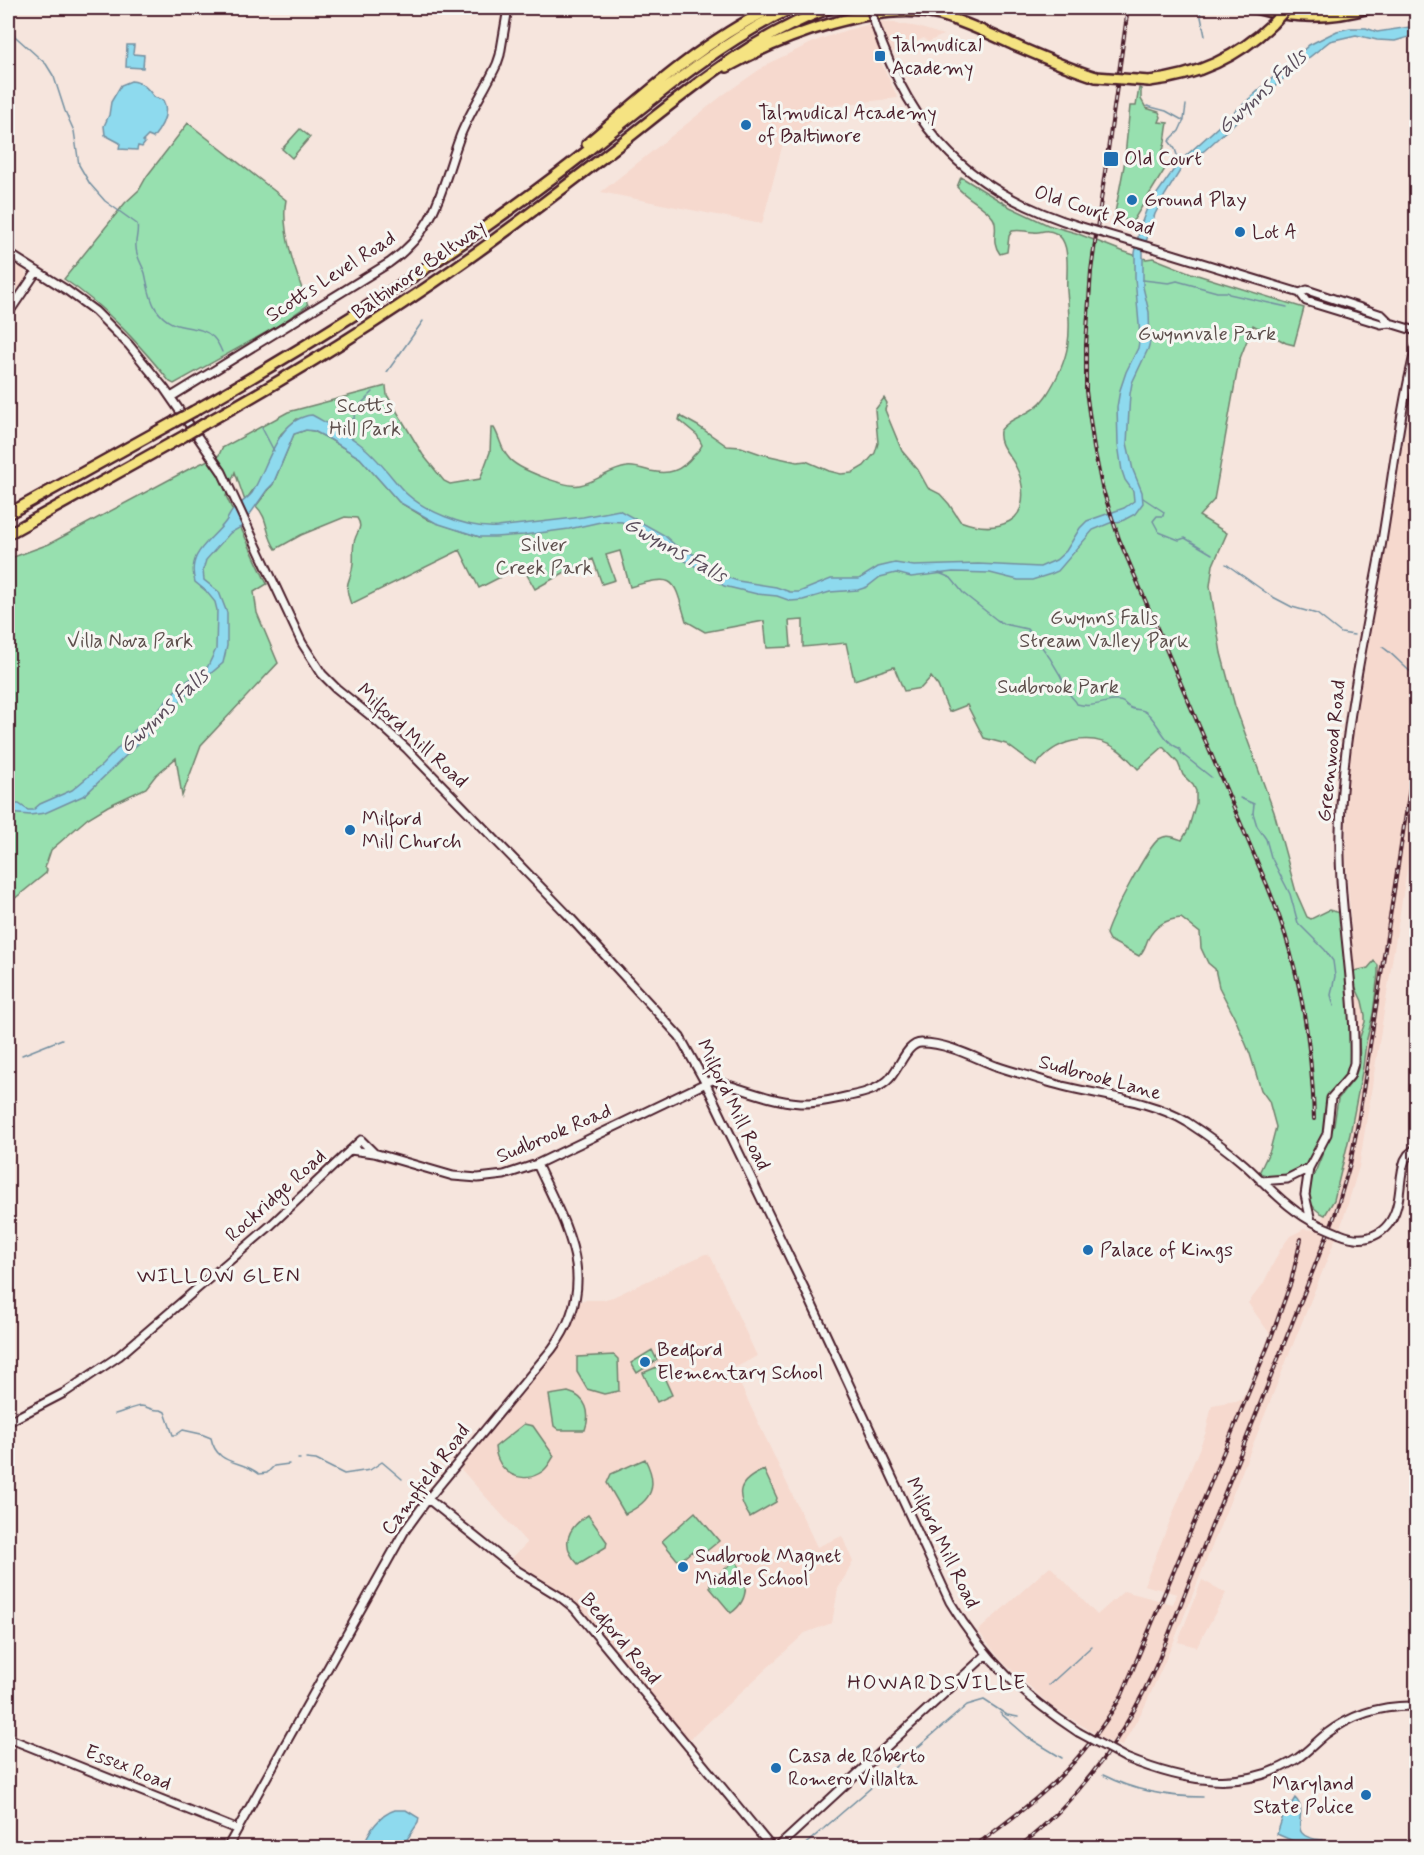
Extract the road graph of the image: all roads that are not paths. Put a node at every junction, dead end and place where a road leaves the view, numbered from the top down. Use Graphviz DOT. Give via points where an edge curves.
graph roads {
  1 [pos="508,8"];
  2 [pos="772,8"];
  3 [pos="792,8"];
  4 [pos="830,8"];
  5 [pos="870,8"];
  6 [pos="1256,8"];
  7 [pos="1287,8"];
  8 [pos="1369,8"];
  9 [pos="691,87"];
  10 [pos="511,207"];
  11 [pos="8,253"];
  12 [pos="37,271"];
  13 [pos="1300,292"];
  14 [pos="8,314"];
  15 [pos="1390,323"];
  16 [pos="1416,331"];
  17 [pos="1416,347"];
  18 [pos="171,398"];
  19 [pos="8,514"];
  20 [pos="8,534"];
  21 [pos="705,1083"];
  22 [pos="361,1140"];
  23 [pos="1416,1148"];
  24 [pos="350,1150"];
  25 [pos="374,1153"];
  26 [pos="537,1164"];
  27 [pos="1309,1168"];
  28 [pos="1261,1181"];
  29 [pos="1311,1221"];
  30 [pos="8,1422"];
  31 [pos="428,1499"];
  32 [pos="986,1655"];
  33 [pos="1416,1706"];
  34 [pos="8,1738"];
  35 [pos="236,1829"];
  36 [pos="227,1848"];
  37 [pos="772,1848"];
  38 [pos="777,1848"];
  1 -- 18 [label="street, Scotts Level Road" via="497,64 462,133 439,203 414,241 389,263"];
  2 -- 10 [label="highway" via="727,32 677,68"];
  3 -- 10 [label="highway, Baltimore Beltway" via="714,52"];
  4 -- 9 [label="highway, Baltimore Beltway" via="760,40"];
  5 -- 13 [label="street, Old Court Road, bridge" via="897,82 921,120 943,147 982,181 1047,216"];
  6 -- 8 [label="highway" via="1314,17"];
  7 -- 9 [label="highway, bridge" via="1254,41 1215,65 1149,81 1096,77 962,22 906,10 852,18 815,29 759,51"];
  9 -- 20 [label="highway, Baltimore Beltway, bridge" via="555,195 443,277 320,358"];
  10 -- 19 [label="highway, Baltimore Beltway, bridge" via="357,315"];
  11 -- 12 [label="street, Milford Mill Road"];
  12 -- 14 [label="street"];
  12 -- 18 [label="street, Milford Mill Road" via="95,311 143,361"];
  13 -- 15 [label="street, Old Court Road" via="1308,290 1382,315"];
  13 -- 15 [label="street, Old Court Road" via="1306,301 1381,324"];
  15 -- 16 [label="street, Old Court Road"];
  17 -- 27 [label="street, Greenwood Road" via="1342,776 1340,854 1354,1063 1350,1076 1331,1098 1327,1134"];
  18 -- 21 [label="street, Milford Mill Road" via="215,459 302,643 322,674 407,750 600,949 680,1037"];
  21 -- 26 [label="street, Sudbrook Road"];
  21 -- 28 [label="street, Sudbrook Lane" via="712,1080 801,1103 828,1100 876,1088 890,1079 915,1044 934,1044 1051,1083 1154,1107 1203,1133"];
  21 -- 32 [label="street, Milford Mill Road" via="938,1578"];
  22 -- 24 [label="street, Rockridge Road"];
  22 -- 25 [label="street, Sudbrook Road"];
  23 -- 29 [label="street, Sudbrook Lane, bridge" via="1405,1160 1397,1208 1386,1228 1377,1235 1359,1239"];
  24 -- 25 [label="street, Sudbrook Road"];
  24 -- 30 [label="street, Rockridge Road" via="271,1225 118,1356 63,1393"];
  25 -- 26 [label="street, Sudbrook Road" via="465,1178 504,1175"];
  26 -- 31 [label="street, Campfield Road" via="576,1254 578,1282 573,1312 552,1349"];
  27 -- 28 [label="street" via="1287,1179"];
  27 -- 29 [label="street, Greenwood Road" via="1305,1195"];
  28 -- 29 [label="street, Sudbrook Lane"];
  31 -- 35 [label="street, Campfield Road" via="404,1532"];
  31 -- 37 [label="street, Bedford Road" via="518,1571 574,1608"];
  32 -- 33 [label="street, Milford Mill Road, bridge" via="1025,1694 1078,1732 1126,1758 1185,1776 1229,1781 1248,1778 1285,1765 1358,1716 1392,1707"];
  32 -- 38 [label="street"];
  34 -- 35 [label="street, Essex Road"];
  35 -- 36 [label="street, Campfield Road"];
}
